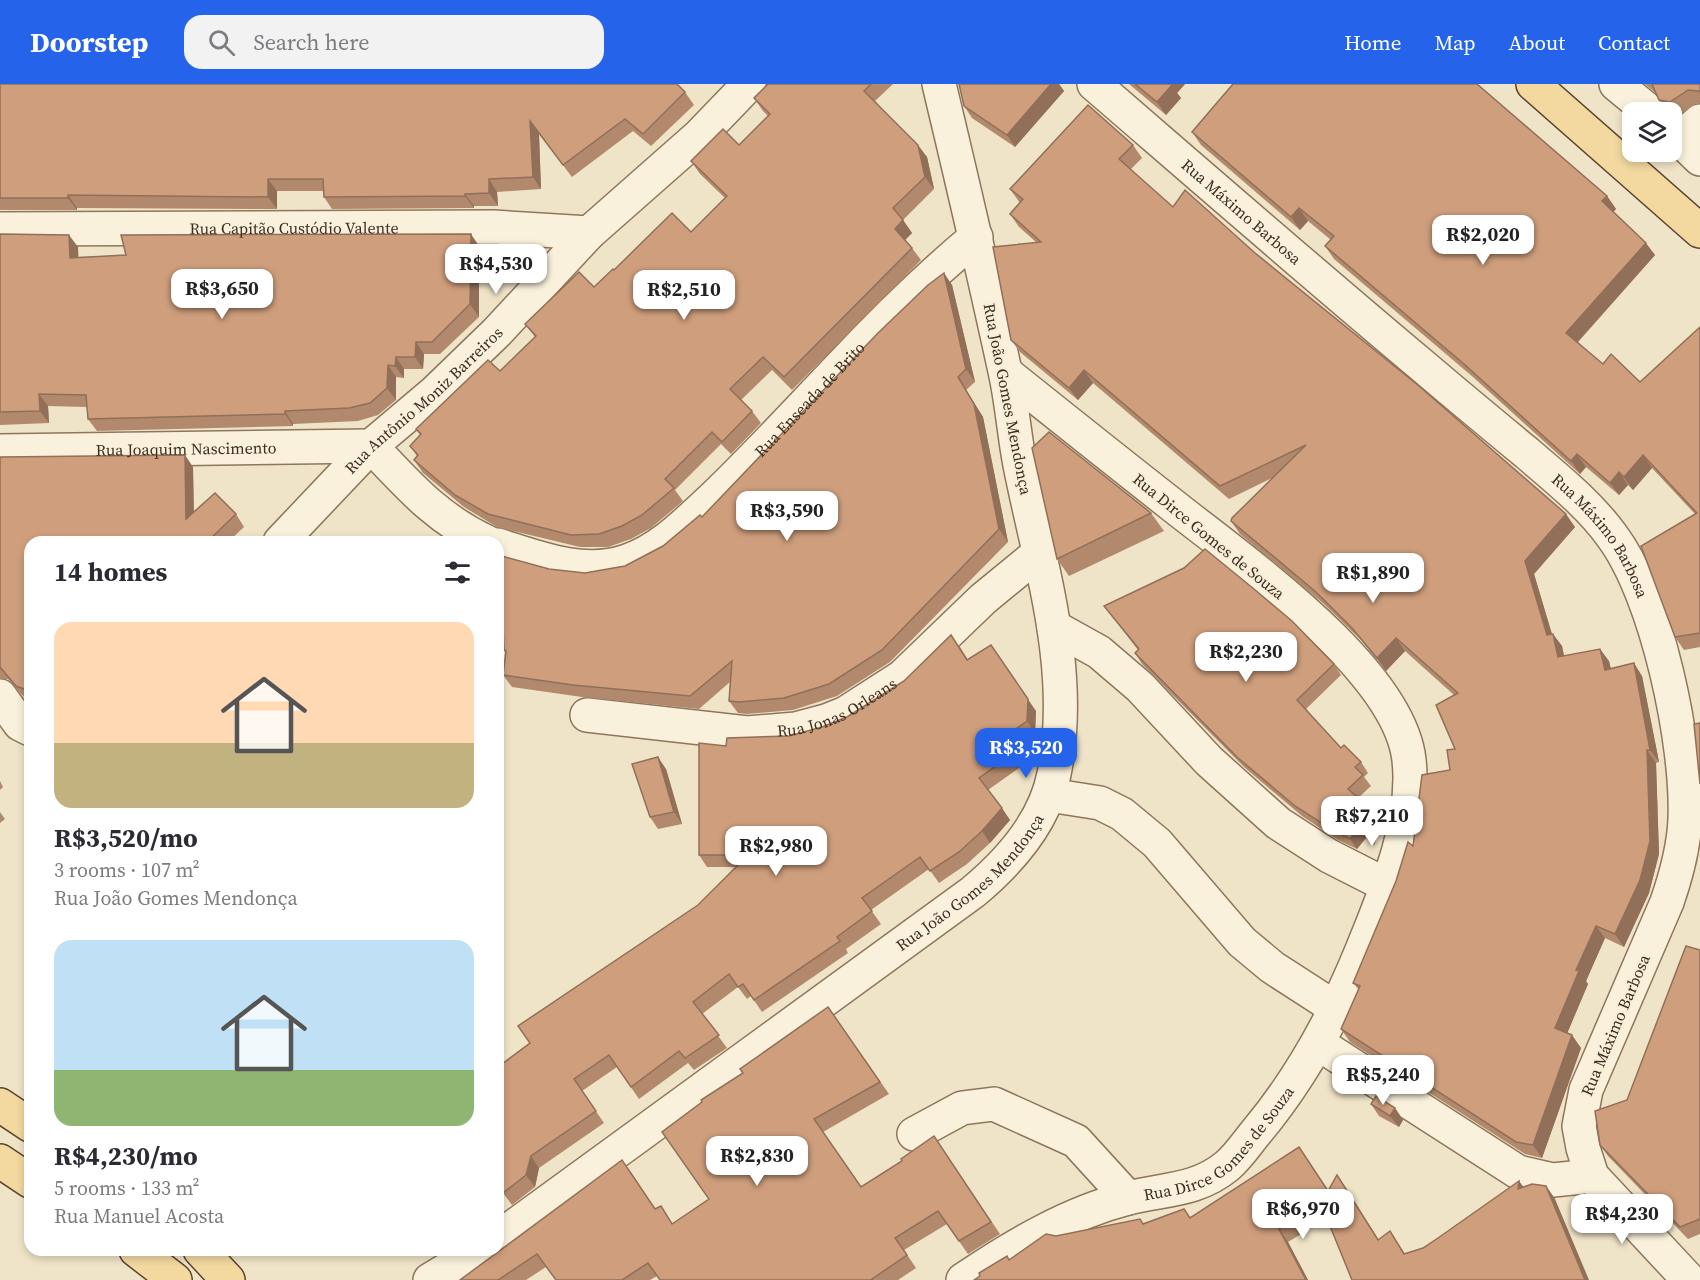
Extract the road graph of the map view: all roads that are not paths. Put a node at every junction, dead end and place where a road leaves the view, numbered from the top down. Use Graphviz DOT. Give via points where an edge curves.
graph roads {
  1 [pos="749,84"];
  2 [pos="939,84"];
  3 [pos="1094,84"];
  4 [pos="1533,84"];
  5 [pos="1617,84"];
  6 [pos="1638,102"];
  7 [pos="0,229"];
  8 [pos="1700,231"];
  9 [pos="589,233"];
  10 [pos="976,237"];
  11 [pos="1006,373"];
  12 [pos="371,446"];
  13 [pos="0,452"];
  14 [pos="286,536"];
  15 [pos="475,536"];
  16 [pos="504,547"];
  17 [pos="1039,553"];
  18 [pos="1054,627"];
  19 [pos="0,696"];
  20 [pos="586,715"];
  21 [pos="24,726"];
  22 [pos="1049,795"];
  23 [pos="1388,886"];
  24 [pos="1337,1009"];
  25 [pos="1319,1044"];
  26 [pos="0,1105"];
  27 [pos="24,1121"];
  28 [pos="914,1134"];
  29 [pos="0,1161"];
  30 [pos="1592,1176"];
  31 [pos="24,1177"];
  32 [pos="1128,1198"];
  33 [pos="504,1234"];
  34 [pos="144,1256"];
  35 [pos="206,1256"];
  36 [pos="470,1256"];
  37 [pos="175,1280"];
  38 [pos="228,1280"];
  39 [pos="430,1280"];
  40 [pos="963,1280"];
  41 [pos="1689,1280"];
  1 -- 9 [label="street, Rua Antônio Moniz Barreiros" via="699,136"];
  2 -- 10 [label="street, Rua João Gomes Mendonça"];
  3 -- 30 [label="street, Rua Máximo Barbosa" via="1558,479 1593,513 1626,559 1652,620 1676,711 1685,819 1667,902 1587,1090 1580,1126"];
  4 -- 8 [label="main road"];
  5 -- 6 [label="street"];
  7 -- 9 [label="street, Rua Capitão Custódio Valente" via="493,227"];
  9 -- 12 [label="street, Rua Antônio Moniz Barreiros" via="435,392"];
  10 -- 11 [label="street, Rua João Gomes Mendonça"];
  10 -- 16 [label="street, Rua Enseada de Brito" via="926,279 738,473 645,554 600,566 568,565"];
  11 -- 17 [label="street, Rua João Gomes Mendonça"];
  11 -- 23 [label="street, Rua Dirce Gomes de Souza" via="1312,619 1380,693 1405,739 1410,761 1404,823"];
  12 -- 13 [label="street, Rua Joaquim Nascimento"];
  12 -- 14 [label="street, Rua Antônio Moniz Barreiros"];
  12 -- 15 [label="street" via="428,506"];
  17 -- 18 [label="street, Rua João Gomes Mendonça"];
  17 -- 20 [label="street, Rua Jonas Orleans" via="983,599 903,677 826,722 747,733"];
  18 -- 22 [label="street, Rua João Gomes Mendonça" via="1060,691 1058,747"];
  18 -- 23 [label="street" via="1099,652 1140,687 1209,761 1278,823 1329,856"];
  19 -- 21 [label="street"];
  22 -- 24 [label="street" via="1100,802 1122,814 1157,843 1242,942 1272,967"];
  22 -- 33 [label="street, Rua João Gomes Mendonça" via="1015,850 974,892"];
  23 -- 24 [label="street, Rua Dirce Gomes de Souza"];
  24 -- 25 [label="street, Rua Dirce Gomes de Souza"];
  25 -- 30 [label="street" via="1518,1172 1553,1180"];
  25 -- 32 [label="street, Rua Dirce Gomes de Souza" via="1284,1099 1228,1166 1201,1183"];
  26 -- 27 [label="main road"];
  28 -- 32 [label="street" via="962,1108 994,1104 1076,1141"];
  29 -- 31 [label="main road"];
  30 -- 41 [label="street"];
  32 -- 40 [label="street, Rua Dirce Gomes de Souza" via="1031,1238"];
  34 -- 37 [label="main road"];
  35 -- 38 [label="main road"];
  36 -- 39 [label="street"];
}
